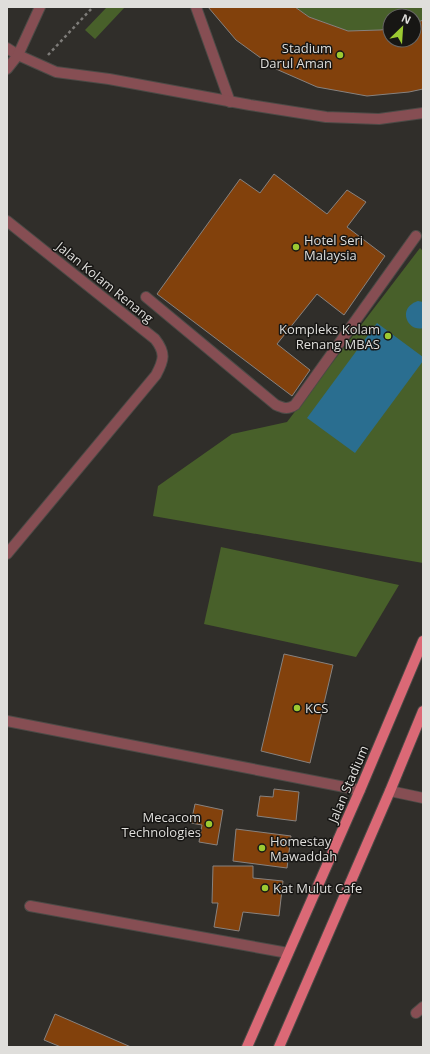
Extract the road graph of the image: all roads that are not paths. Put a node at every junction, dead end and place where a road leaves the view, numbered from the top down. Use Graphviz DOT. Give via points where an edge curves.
graph roads {
  1 [pos="40,7"];
  2 [pos="196,7"];
  3 [pos="7,48"];
  4 [pos="18,55"];
  5 [pos="7,69"];
  6 [pos="230,102"];
  7 [pos="423,113"];
  8 [pos="7,221"];
  9 [pos="416,236"];
  10 [pos="146,298"];
  11 [pos="7,554"];
  12 [pos="423,641"];
  13 [pos="421,653"];
  14 [pos="423,711"];
  15 [pos="7,721"];
  16 [pos="360,790"];
  17 [pos="390,791"];
  18 [pos="423,798"];
  19 [pos="30,906"];
  20 [pos="288,953"];
  21 [pos="247,1047"];
  22 [pos="279,1047"];
  1 -- 4 [label="street"];
  2 -- 6 [label="street"];
  3 -- 4 [label="street"];
  4 -- 5 [label="street"];
  4 -- 6 [label="street" via="56,72 109,79"];
  6 -- 7 [label="street" via="326,117 379,119"];
  8 -- 11 [label="street, Jalan Kolam Renang" via="155,339 163,355 162,364 156,375"];
  9 -- 10 [label="street" via="290,409 276,405"];
  12 -- 13 [label="main road, Jalan Stadium"];
  13 -- 16 [label="main road, Jalan Stadium"];
  14 -- 17 [label="main road"];
  15 -- 16 [label="street"];
  16 -- 20 [label="main road, Jalan Stadium"];
  17 -- 18 [label="street"];
  17 -- 22 [label="main road"];
  19 -- 20 [label="street"];
  20 -- 21 [label="main road, Jalan Stadium"];
}
